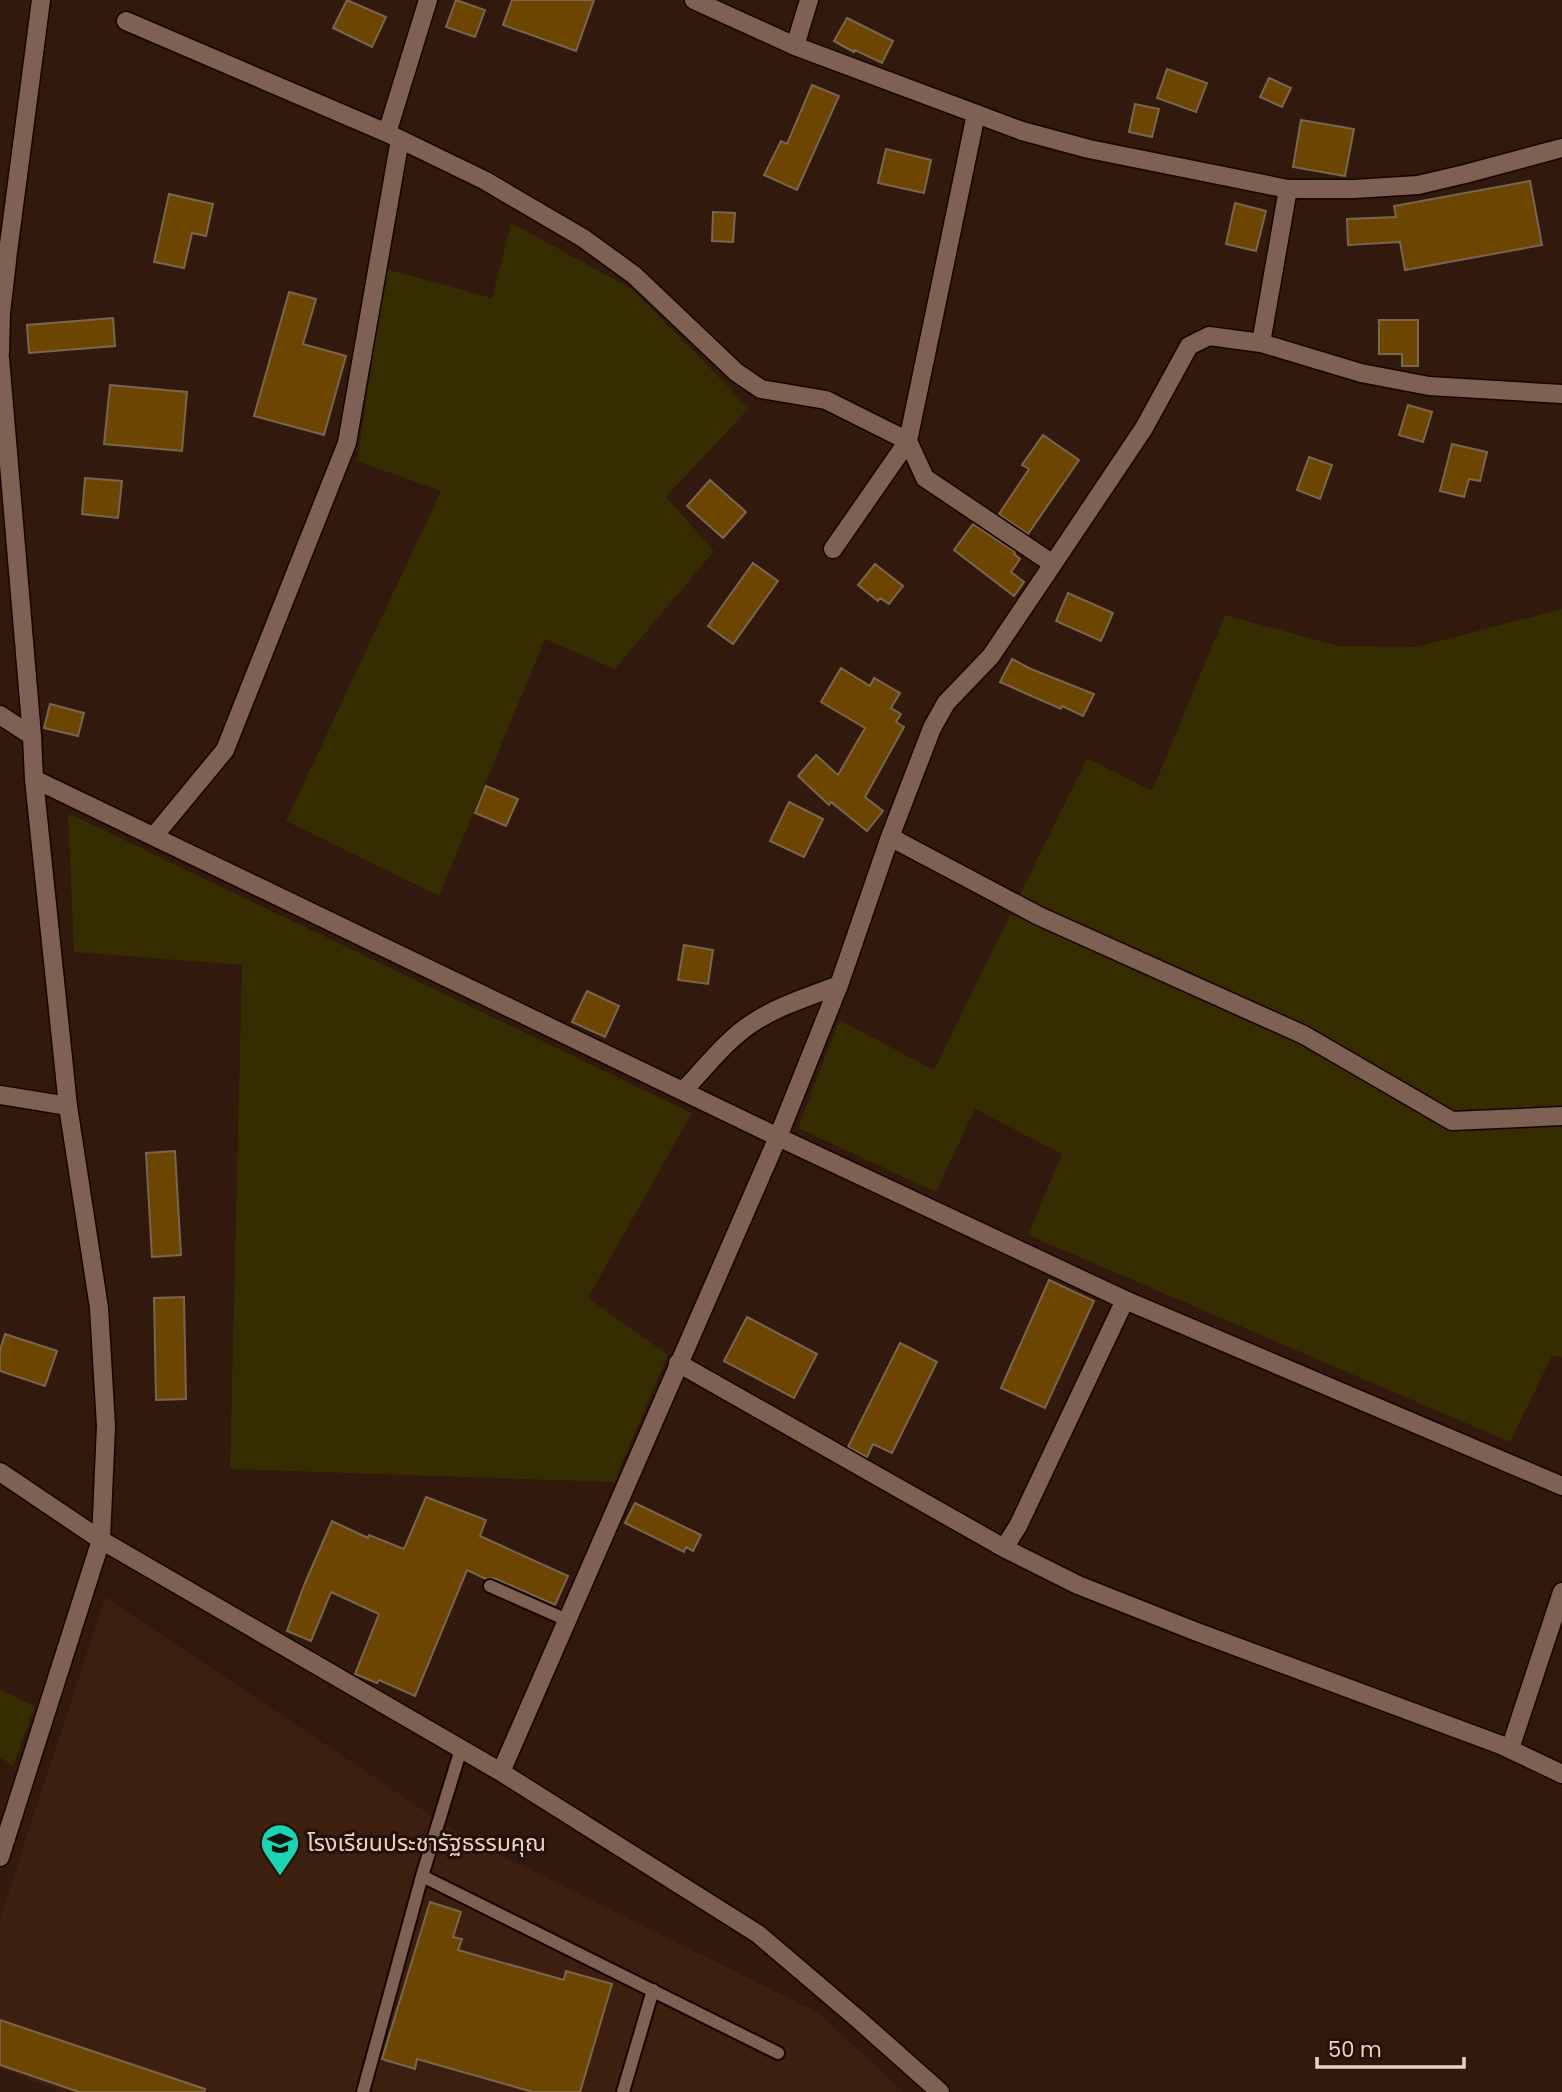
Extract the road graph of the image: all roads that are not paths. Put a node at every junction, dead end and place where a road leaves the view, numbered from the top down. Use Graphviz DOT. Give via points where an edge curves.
graph roads {
  1 [pos="41,0"];
  2 [pos="428,0"];
  3 [pos="694,0"];
  4 [pos="808,0"];
  5 [pos="126,21"];
  6 [pos="795,46"];
  7 [pos="976,114"];
  8 [pos="393,136"];
  9 [pos="1562,148"];
  10 [pos="1288,189"];
  11 [pos="4,251"];
  12 [pos="1261,343"];
  13 [pos="0,355"];
  14 [pos="1562,394"];
  15 [pos="908,441"];
  16 [pos="833,549"];
  17 [pos="1053,564"];
  18 [pos="0,715"];
  19 [pos="33,736"];
  20 [pos="34,779"];
  21 [pos="154,836"];
  22 [pos="890,837"];
  23 [pos="839,985"];
  24 [pos="684,1090"];
  25 [pos="0,1095"];
  26 [pos="68,1106"];
  27 [pos="1562,1116"];
  28 [pos="778,1137"];
  29 [pos="1125,1300"];
  30 [pos="678,1363"];
  31 [pos="0,1472"];
  32 [pos="1562,1486"];
  33 [pos="101,1540"];
  34 [pos="1004,1548"];
  35 [pos="490,1586"];
  36 [pos="1562,1591"];
  37 [pos="567,1620"];
  38 [pos="461,1749"];
  39 [pos="1510,1749"];
  40 [pos="501,1772"];
  41 [pos="1562,1774"];
  42 [pos="0,1857"];
  43 [pos="422,1876"];
  44 [pos="653,1990"];
  45 [pos="778,2053"];
  46 [pos="363,2092"];
  47 [pos="623,2092"];
  48 [pos="940,2092"];
  1 -- 11 [label="street"];
  2 -- 8 [label="street"];
  3 -- 6 [label="street"];
  4 -- 6 [label="street"];
  5 -- 8 [label="street"];
  6 -- 7 [label="street"];
  7 -- 10 [label="street" via="1089,149"];
  7 -- 15 [label="street"];
  8 -- 15 [label="street" via="484,180 583,238 634,275 736,372 761,389 826,400"];
  8 -- 21 [label="street" via="347,443 225,750"];
  9 -- 10 [label="street" via="1418,185"];
  10 -- 12 [label="street"];
  11 -- 13 [label="street"];
  12 -- 14 [label="street" via="1361,373 1429,386"];
  12 -- 17 [label="street" via="1209,336 1189,346 1144,428"];
  13 -- 19 [label="street"];
  15 -- 16 [label="street"];
  15 -- 17 [label="street" via="925,478"];
  17 -- 22 [label="street" via="991,656 946,703"];
  18 -- 19 [label="street"];
  19 -- 20 [label="street"];
  20 -- 21 [label="street"];
  20 -- 26 [label="street"];
  21 -- 24 [label="street"];
  22 -- 23 [label="street"];
  22 -- 27 [label="street" via="1039,916 1304,1035 1452,1121"];
  23 -- 24 [label="street" via="754,1022"];
  23 -- 28 [label="street"];
  24 -- 28 [label="street"];
  25 -- 26 [label="street"];
  26 -- 33 [label="street" via="99,1308 106,1426"];
  28 -- 29 [label="street"];
  28 -- 30 [label="street"];
  29 -- 32 [label="street"];
  29 -- 34 [label="street"];
  30 -- 34 [label="street"];
  30 -- 37 [label="street"];
  31 -- 33 [label="street"];
  33 -- 38 [label="street"];
  33 -- 42 [label="street"];
  34 -- 39 [label="street" via="1090,1590"];
  35 -- 37 [label="lane"];
  36 -- 39 [label="street"];
  37 -- 40 [label="street"];
  38 -- 40 [label="street"];
  38 -- 43 [label="lane"];
  39 -- 41 [label="street"];
  40 -- 48 [label="street" via="758,1934"];
  43 -- 44 [label="lane"];
  43 -- 46 [label="lane"];
  44 -- 45 [label="lane"];
  44 -- 47 [label="lane"];
}
